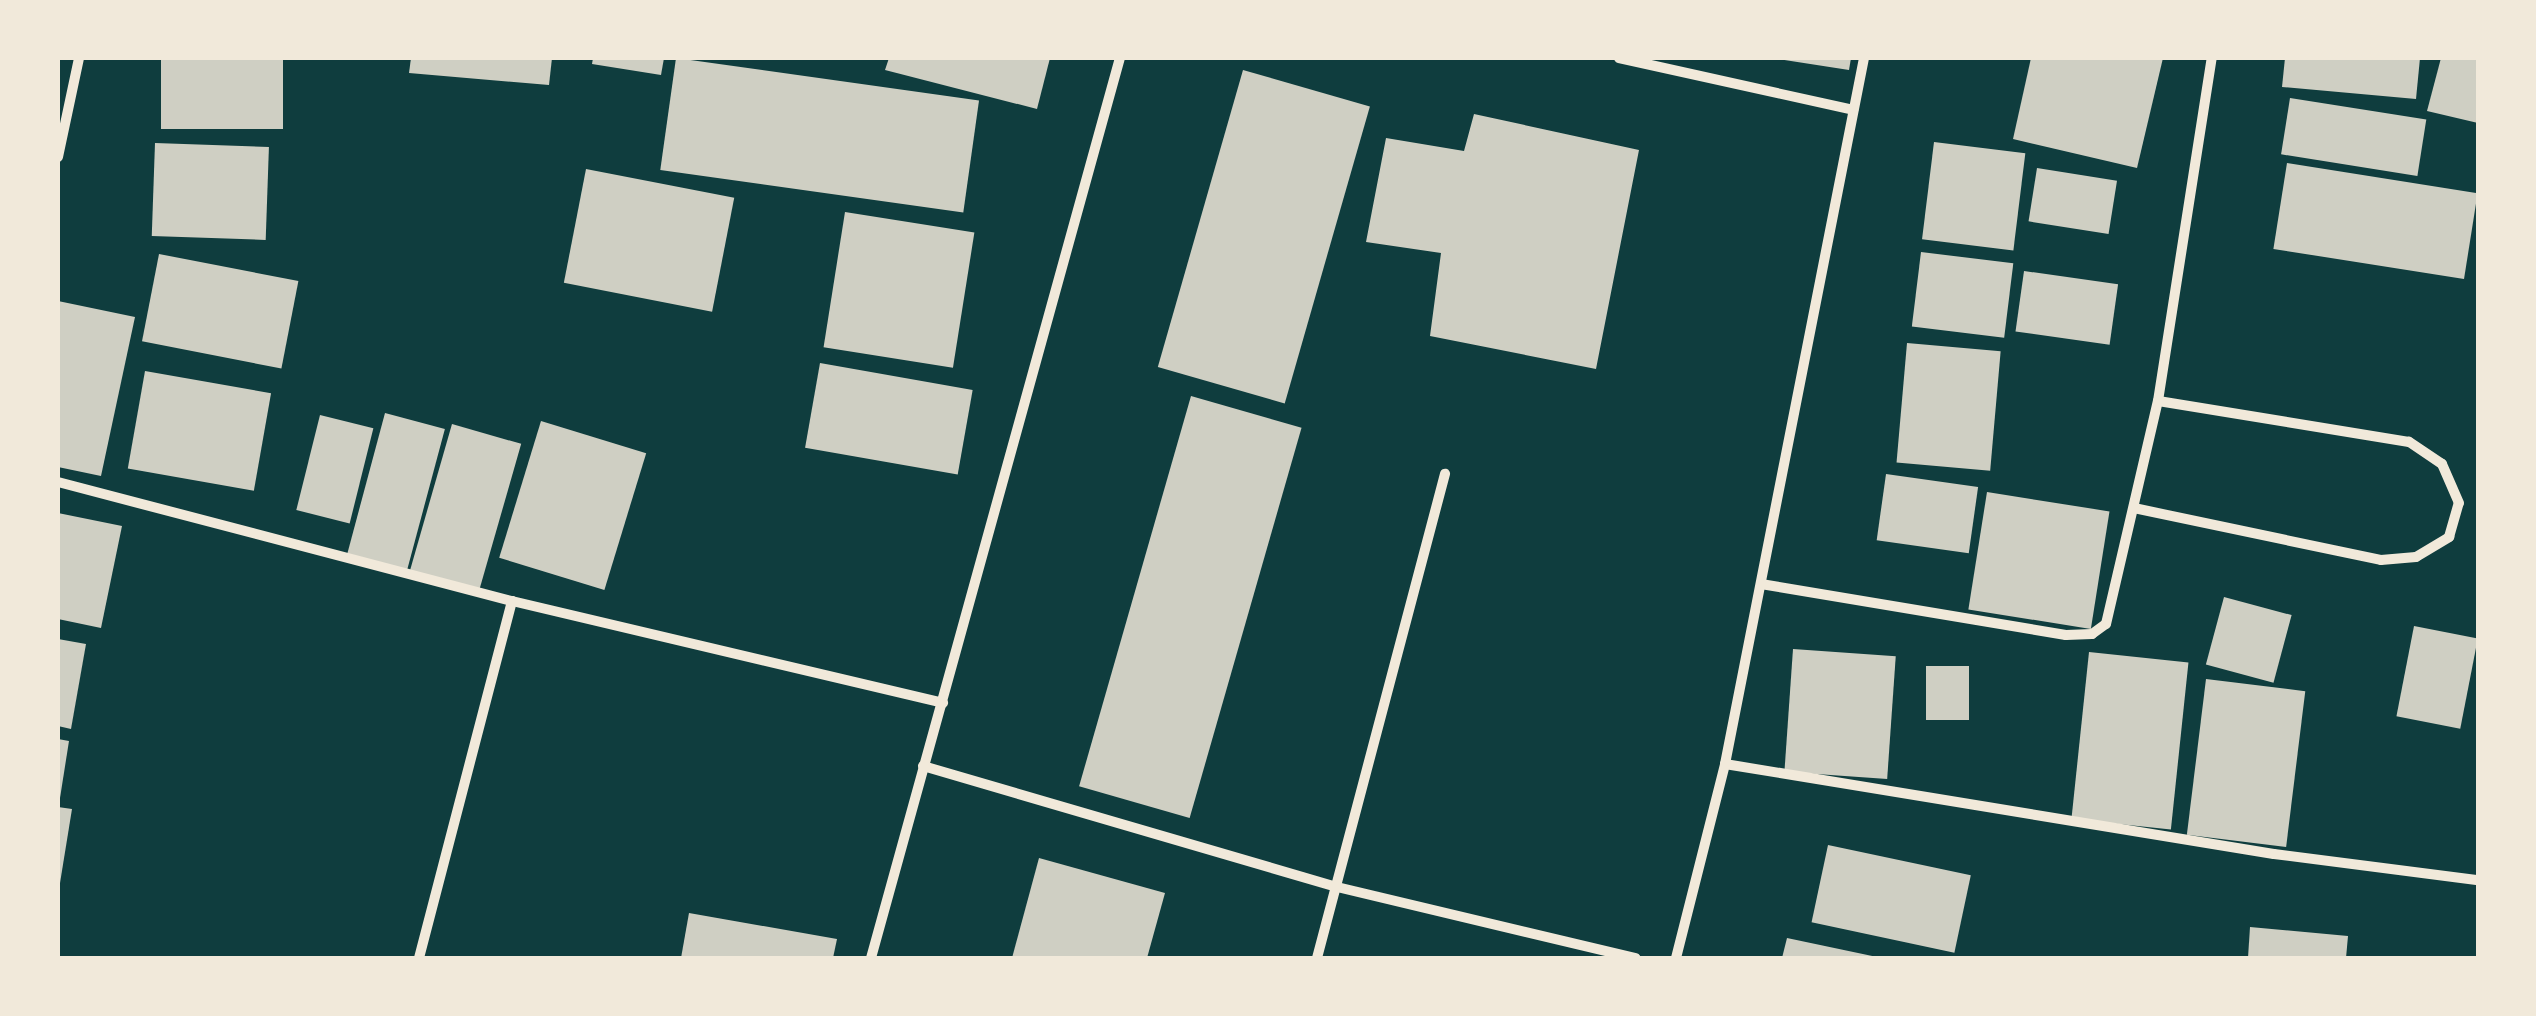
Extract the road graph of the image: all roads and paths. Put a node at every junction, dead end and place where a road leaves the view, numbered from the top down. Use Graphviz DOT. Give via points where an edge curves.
graph roads {
  1 [pos="79,58"];
  2 [pos="1120,58"];
  3 [pos="1619,58"];
  4 [pos="1864,58"];
  5 [pos="2212,58"];
  6 [pos="1853,110"];
  7 [pos="58,157"];
  8 [pos="2158,401"];
  9 [pos="1445,474"];
  10 [pos="58,482"];
  11 [pos="2134,508"];
  12 [pos="1760,584"];
  13 [pos="512,602"];
  14 [pos="943,703"];
  15 [pos="1725,764"];
  16 [pos="923,766"];
  17 [pos="2478,879"];
  18 [pos="1338,887"];
  19 [pos="419,958"];
  20 [pos="871,958"];
  21 [pos="1317,958"];
  22 [pos="1636,958"];
  23 [pos="1676,958"];
  1 -- 7 [label="street"];
  2 -- 14 [label="street"];
  3 -- 6 [label="street"];
  4 -- 6 [label="street"];
  5 -- 8 [label="street"];
  6 -- 12 [label="street"];
  8 -- 11 [label="street"];
  8 -- 11 [label="street" via="2409,442 2442,464 2459,503 2450,537 2416,556 2381,560"];
  9 -- 18 [label="street"];
  10 -- 13 [label="street"];
  11 -- 12 [label="street" via="2106,624 2092,634"];
  12 -- 15 [label="street"];
  13 -- 14 [label="street"];
  13 -- 19 [label="street"];
  14 -- 16 [label="street"];
  15 -- 17 [label="street" via="2274,854"];
  15 -- 23 [label="street"];
  16 -- 18 [label="street"];
  16 -- 20 [label="street"];
  18 -- 21 [label="street"];
  18 -- 22 [label="street"];
}
